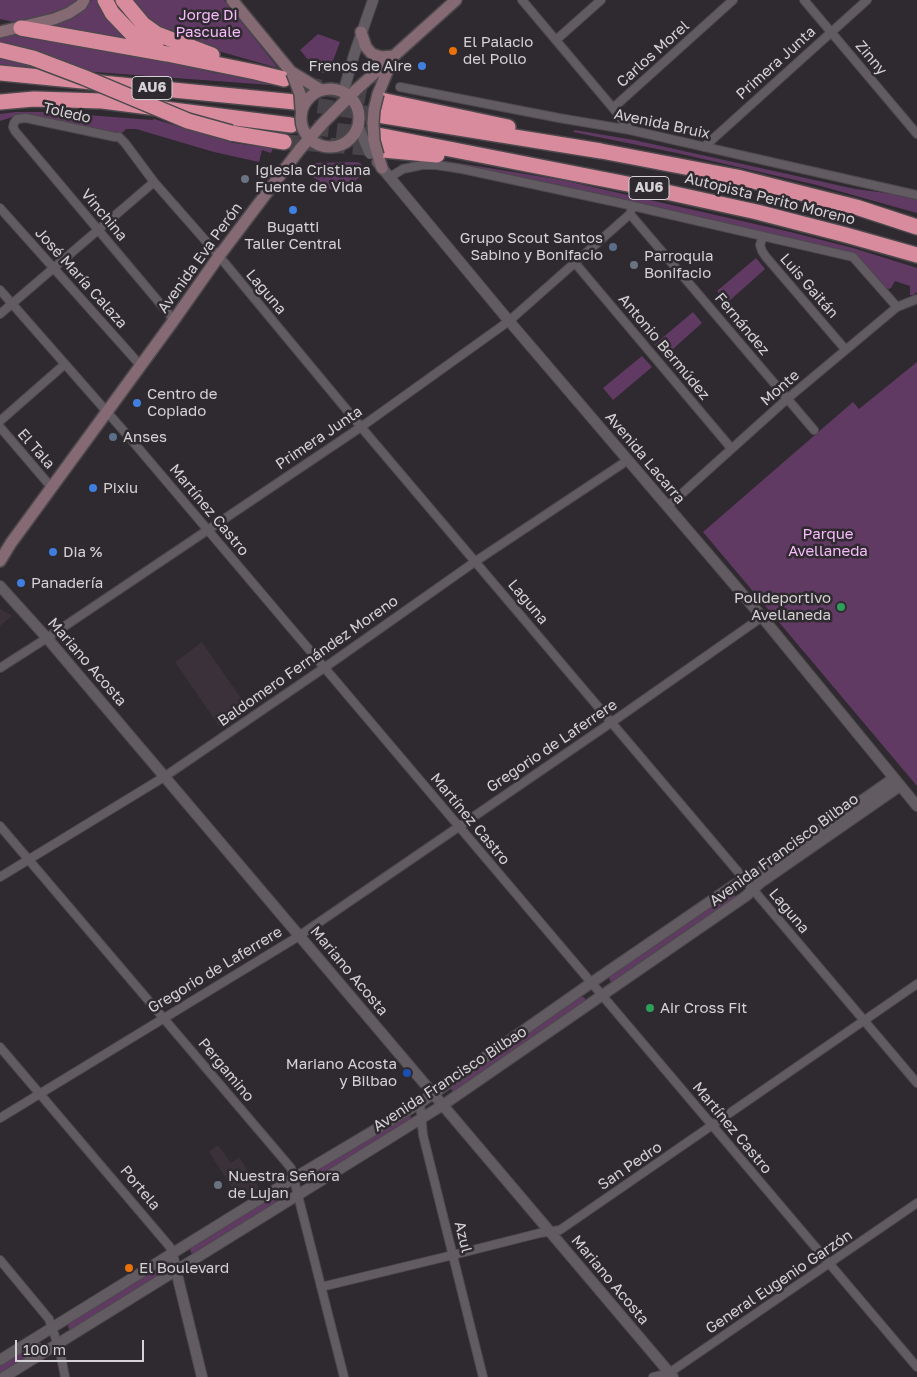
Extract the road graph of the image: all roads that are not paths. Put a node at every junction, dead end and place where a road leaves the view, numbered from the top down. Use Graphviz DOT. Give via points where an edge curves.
graph roads {
  1 [pos="84,0"];
  2 [pos="105,0"];
  3 [pos="123,0"];
  4 [pos="232,0"];
  5 [pos="373,0"];
  6 [pos="456,0"];
  7 [pos="522,0"];
  8 [pos="601,0"];
  9 [pos="733,0"];
  10 [pos="804,0"];
  11 [pos="867,0"];
  12 [pos="0,24"];
  13 [pos="22,28"];
  14 [pos="0,32"];
  15 [pos="361,32"];
  16 [pos="831,33"];
  17 [pos="556,40"];
  18 [pos="0,50"];
  19 [pos="167,54"];
  20 [pos="394,56"];
  21 [pos="255,72"];
  22 [pos="5,74"];
  23 [pos="288,76"];
  24 [pos="400,87"];
  25 [pos="321,90"];
  26 [pos="348,91"];
  27 [pos="0,102"];
  28 [pos="379,103"];
  29 [pos="298,106"];
  30 [pos="613,108"];
  31 [pos="291,125"];
  32 [pos="358,126"];
  33 [pos="14,127"];
  34 [pos="630,130"];
  35 [pos="917,134"];
  36 [pos="378,135"];
  37 [pos="119,137"];
  38 [pos="309,139"];
  39 [pos="284,142"];
  40 [pos="704,147"];
  41 [pos="377,153"];
  42 [pos="512,161"];
  43 [pos="386,172"];
  44 [pos="154,182"];
  45 [pos="917,195"];
  46 [pos="0,208"];
  47 [pos="631,210"];
  48 [pos="917,226"];
  49 [pos="98,229"];
  50 [pos="763,236"];
  51 [pos="917,255"];
  52 [pos="218,256"];
  53 [pos="575,263"];
  54 [pos="54,268"];
  55 [pos="0,290"];
  56 [pos="917,299"];
  57 [pos="12,304"];
  58 [pos="897,307"];
  59 [pos="0,314"];
  60 [pos="174,320"];
  61 [pos="509,321"];
  62 [pos="846,349"];
  63 [pos="65,364"];
  64 [pos="141,366"];
  65 [pos="787,399"];
  66 [pos="107,412"];
  67 [pos="0,421"];
  68 [pos="361,426"];
  69 [pos="0,427"];
  70 [pos="814,430"];
  71 [pos="732,448"];
  72 [pos="628,460"];
  73 [pos="52,488"];
  74 [pos="667,507"];
  75 [pos="208,530"];
  76 [pos="0,561"];
  77 [pos="476,562"];
  78 [pos="0,586"];
  79 [pos="762,617"];
  80 [pos="47,638"];
  81 [pos="0,668"];
  82 [pos="324,668"];
  83 [pos="612,722"];
  84 [pos="164,778"];
  85 [pos="897,782"];
  86 [pos="917,806"];
  87 [pos="0,826"];
  88 [pos="459,826"];
  89 [pos="29,860"];
  90 [pos="0,877"];
  91 [pos="745,880"];
  92 [pos="753,889"];
  93 [pos="299,936"];
  94 [pos="591,983"];
  95 [pos="917,984"];
  96 [pos="602,996"];
  97 [pos="164,1018"];
  98 [pos="864,1021"];
  99 [pos="0,1047"];
  100 [pos="917,1083"];
  101 [pos="433,1093"];
  102 [pos="40,1094"];
  103 [pos="420,1103"];
  104 [pos="443,1105"];
  105 [pos="0,1118"];
  106 [pos="421,1119"];
  107 [pos="712,1126"];
  108 [pos="294,1178"];
  109 [pos="298,1194"];
  110 [pos="917,1203"];
  111 [pos="550,1232"];
  112 [pos="172,1254"];
  113 [pos="453,1255"];
  114 [pos="0,1260"];
  115 [pos="829,1264"];
  116 [pos="176,1270"];
  117 [pos="322,1287"];
  118 [pos="52,1328"];
  119 [pos="57,1344"];
  120 [pos="0,1360"];
  121 [pos="917,1367"];
  122 [pos="671,1375"];
  123 [pos="4,1377"];
  124 [pos="66,1377"];
  125 [pos="202,1377"];
  126 [pos="344,1377"];
  127 [pos="483,1377"];
  128 [pos="653,1377"];
  1 -- 13 [label="main road" via="69,13"];
  2 -- 19 [label="highway" via="112,13 132,34"];
  3 -- 21 [label="highway" via="143,24 157,34"];
  4 -- 23 [label="main road"];
  5 -- 15 [label="street"];
  6 -- 20 [label="main road, Avenida Eva Perón"];
  7 -- 17 [label="street"];
  8 -- 17 [label="street"];
  9 -- 30 [label="street, Carlos Morel"];
  10 -- 16 [label="street, Zinny"];
  11 -- 16 [label="street, Primera Junta"];
  12 -- 13 [label="main road"];
  13 -- 14 [label="main road"];
  13 -- 19 [label="highway"];
  15 -- 20 [label="main road" via="372,54"];
  15 -- 26 [label="street"];
  16 -- 35 [label="street, Zinny"];
  16 -- 40 [label="street, Primera Junta"];
  17 -- 30 [label="street"];
  18 -- 39 [label="highway, bridge" via="83,76 188,121 231,133"];
  19 -- 21 [label="highway"];
  20 -- 26 [label="main road, Avenida Eva Perón"];
  20 -- 28 [label="main road"];
  21 -- 23 [label="highway"];
  22 -- 29 [label="highway, AU6"];
  23 -- 25 [label="main road, bridge"];
  23 -- 29 [label="main road, bridge" via="300,94"];
  24 -- 34 [label="street, Avenida Bruix"];
  25 -- 26 [label="main road, bridge"];
  25 -- 29 [label="main road, bridge"];
  26 -- 32 [label="main road, bridge" via="358,113"];
  26 -- 38 [label="main road, Avenida Eva Perón, bridge"];
  27 -- 31 [label="highway, AU6" via="34,99 102,101"];
  28 -- 41 [label="main road, bridge" via="375,104 373,123"];
  28 -- 48 [label="highway, Autopista Perito Moreno / AU6" via="484,121 602,151 737,177"];
  29 -- 38 [label="main road, bridge" via="300,121"];
  30 -- 34 [label="street"];
  32 -- 38 [label="main road, bridge" via="350,139 339,146 330,148"];
  32 -- 41 [label="street, bridge"];
  33 -- 37 [label="street, Toledo" via="17,119 26,118"];
  33 -- 49 [label="street, Vinchina"];
  34 -- 40 [label="street, Avenida Bruix"];
  36 -- 42 [label="highway, Autopista Perito Moreno / AU6"];
  37 -- 44 [label="street, Laguna"];
  38 -- 52 [label="main road, Avenida Eva Perón, bridge"];
  40 -- 45 [label="street, Avenida Bruix"];
  41 -- 42 [label="highway"];
  41 -- 43 [label="main road"];
  42 -- 51 [label="highway, Autopista Perito Moreno / AU6" via="757,212"];
  43 -- 47 [label="street" via="436,165"];
  43 -- 61 [label="street, Avenida Lacarra"];
  44 -- 49 [label="street"];
  44 -- 52 [label="street, Laguna"];
  46 -- 54 [label="street, José María Calaza"];
  47 -- 50 [label="street"];
  47 -- 53 [label="street, Primera Junta"];
  47 -- 65 [label="street, Fernández"];
  49 -- 54 [label="street"];
  49 -- 60 [label="street, Vinchina"];
  50 -- 58 [label="street" via="853,257"];
  50 -- 62 [label="street, Luis Gaitán" via="762,251"];
  52 -- 60 [label="main road, Avenida Eva Perón"];
  52 -- 68 [label="street, Laguna"];
  53 -- 61 [label="street, Primera Junta"];
  53 -- 71 [label="street, Antonio Bermúdez"];
  54 -- 57 [label="street"];
  54 -- 64 [label="street, José María Calaza"];
  55 -- 57 [label="street, Martínez Castro"];
  56 -- 58 [label="street, Monte"];
  57 -- 59 [label="street"];
  57 -- 63 [label="street, Martínez Castro"];
  58 -- 62 [label="street, Monte"];
  60 -- 64 [label="main road, Avenida Eva Perón"];
  61 -- 68 [label="street, Primera Junta"];
  61 -- 72 [label="street, Avenida Lacarra"];
  62 -- 65 [label="street, Monte"];
  63 -- 66 [label="street, Martínez Castro"];
  63 -- 67 [label="street"];
  64 -- 66 [label="main road, Avenida Eva Perón"];
  65 -- 70 [label="street, Fernández"];
  65 -- 71 [label="street, Monte"];
  66 -- 73 [label="main road, Avenida Eva Perón"];
  66 -- 75 [label="street, Martínez Castro"];
  68 -- 75 [label="street, Primera Junta"];
  68 -- 77 [label="street, Laguna"];
  69 -- 73 [label="street, El Tala"];
  71 -- 74 [label="street, Monte"];
  72 -- 74 [label="street, Avenida Lacarra"];
  72 -- 77 [label="street, Baldomero Fernández Moreno"];
  73 -- 76 [label="main road, Avenida Eva Perón"];
  74 -- 79 [label="street, Avenida Lacarra"];
  75 -- 80 [label="street, Primera Junta"];
  75 -- 82 [label="street, Martínez Castro"];
  77 -- 82 [label="street, Baldomero Fernández Moreno"];
  77 -- 83 [label="street, Laguna"];
  78 -- 80 [label="street, Mariano Acosta"];
  79 -- 83 [label="street, Gregorio de Laferrere"];
  79 -- 85 [label="street, Avenida Lacarra"];
  80 -- 81 [label="street, Primera Junta"];
  80 -- 84 [label="street, Mariano Acosta"];
  82 -- 84 [label="street, Baldomero Fernández Moreno"];
  82 -- 88 [label="street, Martínez Castro"];
  83 -- 88 [label="street, Gregorio de Laferrere"];
  83 -- 91 [label="street, Laguna"];
  84 -- 89 [label="street, Baldomero Fernández Moreno"];
  84 -- 93 [label="street, Mariano Acosta"];
  85 -- 86 [label="street, Avenida Lacarra"];
  85 -- 91 [label="street, Avenida Francisco Bilbao"];
  85 -- 92 [label="street, Avenida Francisco Bilbao"];
  87 -- 89 [label="street, Pergamino"];
  88 -- 93 [label="street, Gregorio de Laferrere"];
  88 -- 94 [label="street, Martínez Castro"];
  89 -- 90 [label="street, Baldomero Fernández Moreno"];
  89 -- 97 [label="street, Pergamino"];
  91 -- 92 [label="street, Laguna"];
  91 -- 94 [label="street, Avenida Francisco Bilbao"];
  92 -- 96 [label="street, Avenida Francisco Bilbao"];
  92 -- 98 [label="street, Laguna"];
  93 -- 97 [label="street, Gregorio de Laferrere"];
  93 -- 101 [label="street, Mariano Acosta"];
  94 -- 96 [label="street, Martínez Castro"];
  94 -- 101 [label="street, Avenida Francisco Bilbao"];
  95 -- 98 [label="street, San Pedro"];
  96 -- 104 [label="street, Avenida Francisco Bilbao"];
  96 -- 107 [label="street, Martínez Castro"];
  97 -- 102 [label="street, Gregorio de Laferrere"];
  97 -- 108 [label="street, Pergamino" via="291,1168"];
  98 -- 100 [label="street, Laguna"];
  98 -- 107 [label="street, San Pedro"];
  99 -- 102 [label="street, Portela"];
  101 -- 103 [label="street, Avenida Francisco Bilbao"];
  101 -- 104 [label="street, Mariano Acosta"];
  102 -- 105 [label="street, Gregorio de Laferrere"];
  102 -- 112 [label="street, Portela" via="170,1246"];
  103 -- 106 [label="street, Azul"];
  103 -- 108 [label="street, Avenida Francisco Bilbao"];
  104 -- 106 [label="street, Avenida Francisco Bilbao"];
  104 -- 111 [label="street, Mariano Acosta"];
  106 -- 109 [label="street, Avenida Francisco Bilbao"];
  106 -- 113 [label="street, Azul"];
  107 -- 111 [label="street, San Pedro" via="560,1230"];
  107 -- 115 [label="street, Martínez Castro"];
  108 -- 109 [label="street, Pergamino"];
  108 -- 112 [label="street, Avenida Francisco Bilbao"];
  109 -- 116 [label="street, Avenida Francisco Bilbao"];
  109 -- 117 [label="street, Pergamino"];
  110 -- 115 [label="street, General Eugenio Garzón"];
  111 -- 113 [label="street, San Pedro"];
  111 -- 122 [label="street, Mariano Acosta"];
  112 -- 116 [label="street, Portela"];
  112 -- 118 [label="street, Avenida Francisco Bilbao"];
  113 -- 117 [label="street, San Pedro"];
  113 -- 127 [label="street, Azul"];
  114 -- 118 [label="street" via="49,1318"];
  115 -- 121 [label="street, Martínez Castro"];
  115 -- 122 [label="street, General Eugenio Garzón"];
  116 -- 119 [label="street, Avenida Francisco Bilbao"];
  116 -- 125 [label="street, Portela"];
  117 -- 126 [label="street, Pergamino"];
  118 -- 119 [label="street"];
  118 -- 120 [label="street, Avenida Francisco Bilbao"];
  119 -- 123 [label="street, Avenida Francisco Bilbao"];
  119 -- 124 [label="street"];
  122 -- 128 [label="street, General Eugenio Garzón"];
}
